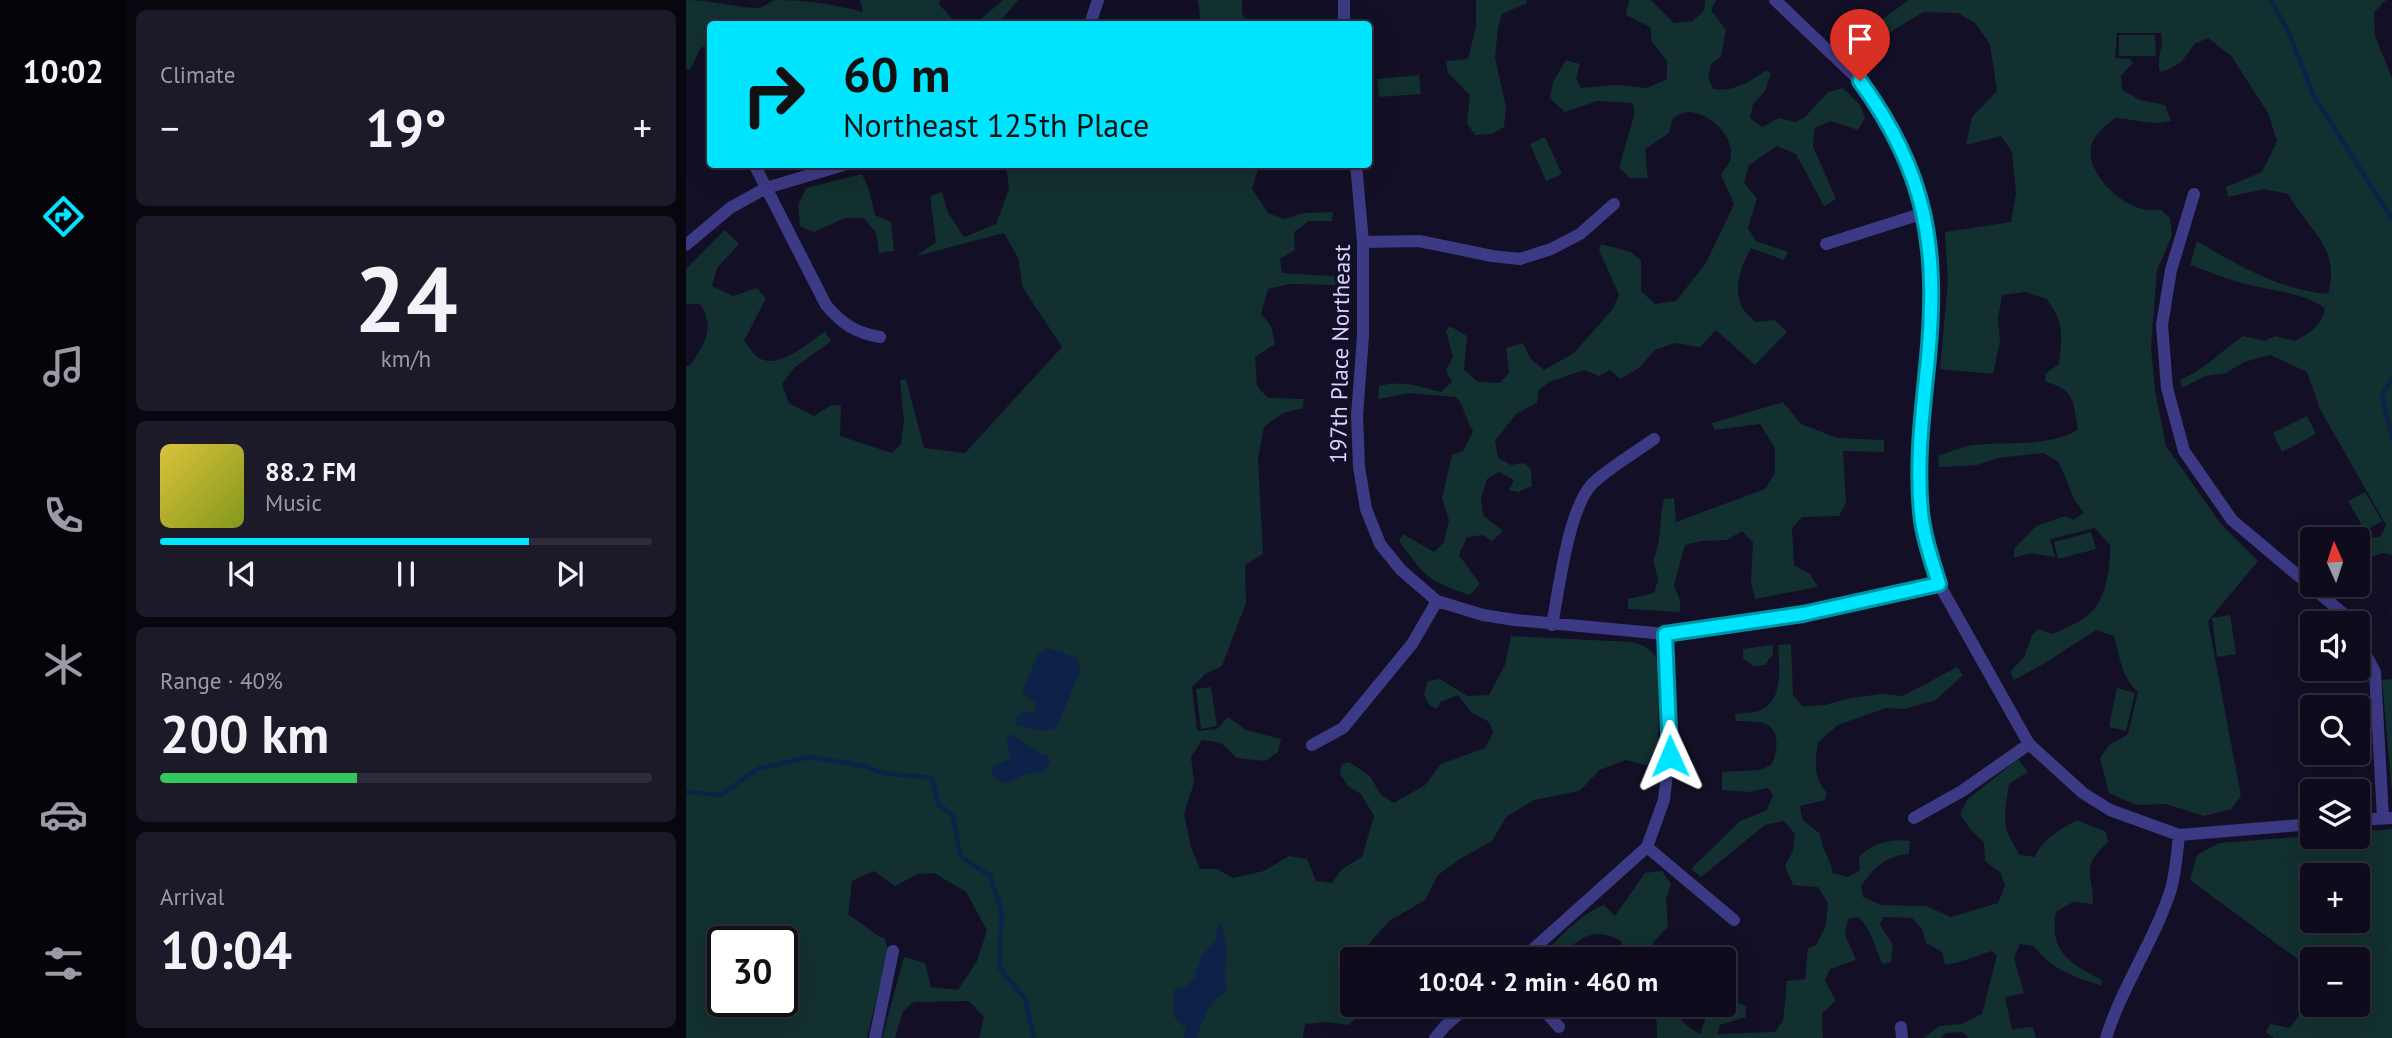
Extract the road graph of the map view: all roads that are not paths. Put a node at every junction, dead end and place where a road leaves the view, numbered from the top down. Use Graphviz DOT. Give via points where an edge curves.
graph roads {
  1 [pos="1098,0"];
  2 [pos="1344,0"];
  3 [pos="1775,0"];
  4 [pos="1091,21"];
  5 [pos="1344,21"];
  6 [pos="756,168"];
  7 [pos="834,168"];
  8 [pos="1356,168"];
  9 [pos="766,188"];
  10 [pos="2193,194"];
  11 [pos="1614,204"];
  12 [pos="1924,213"];
  13 [pos="1363,242"];
  14 [pos="1826,244"];
  15 [pos="686,245"];
  16 [pos="880,337"];
  17 [pos="1654,439"];
  18 [pos="1939,584"];
  19 [pos="1437,601"];
  20 [pos="2340,611"];
  21 [pos="1552,625"];
  22 [pos="1665,634"];
  23 [pos="2370,663"];
  24 [pos="2029,744"];
  25 [pos="1312,745"];
  26 [pos="1914,818"];
  27 [pos="2388,818"];
  28 [pos="2370,819"];
  29 [pos="2300,825"];
  30 [pos="2179,835"];
  31 [pos="1647,847"];
  32 [pos="1734,920"];
  33 [pos="1535,947"];
  34 [pos="892,951"];
  35 [pos="1455,1017"];
  36 [pos="1550,1017"];
  37 [pos="1559,1027"];
  38 [pos="875,1038"];
  39 [pos="1436,1038"];
  40 [pos="2106,1038"];
  1 -- 4 [label="street"];
  2 -- 5 [label="street"];
  3 -- 12 [label="street" via="1872,97 1906,158"];
  6 -- 9 [label="street"];
  7 -- 9 [label="street"];
  8 -- 13 [label="street, 197th Place Northeast"];
  9 -- 15 [label="street" via="730,208"];
  9 -- 16 [label="street" via="826,305 860,333"];
  10 -- 20 [label="street" via="2171,270 2162,325 2167,388 2184,452 2232,520"];
  11 -- 13 [label="street" via="1580,234 1551,250 1520,259 1419,242"];
  12 -- 14 [label="street"];
  12 -- 18 [label="street" via="1931,289 1919,472 1921,514"];
  13 -- 19 [label="street, 197th Place Northeast" via="1357,416 1366,509 1380,544 1401,570"];
  17 -- 21 [label="street" via="1592,484 1583,498 1573,522"];
  18 -- 22 [label="street" via="1803,614"];
  18 -- 24 [label="street"];
  19 -- 21 [label="street" via="1483,615"];
  19 -- 25 [label="street" via="1412,644 1343,728"];
  21 -- 22 [label="street"];
  22 -- 31 [label="street" via="1670,756 1664,800"];
  23 -- 27 [label="street" via="2375,673"];
  24 -- 26 [label="street"];
  24 -- 30 [label="street" via="2083,793 2110,810"];
  27 -- 28 [label="street"];
  29 -- 30 [label="street"];
  30 -- 40 [label="street" via="2170,890"];
  31 -- 32 [label="street"];
  31 -- 33 [label="street"];
  34 -- 38 [label="street"];
  35 -- 39 [label="street"];
  36 -- 37 [label="street"];
}
